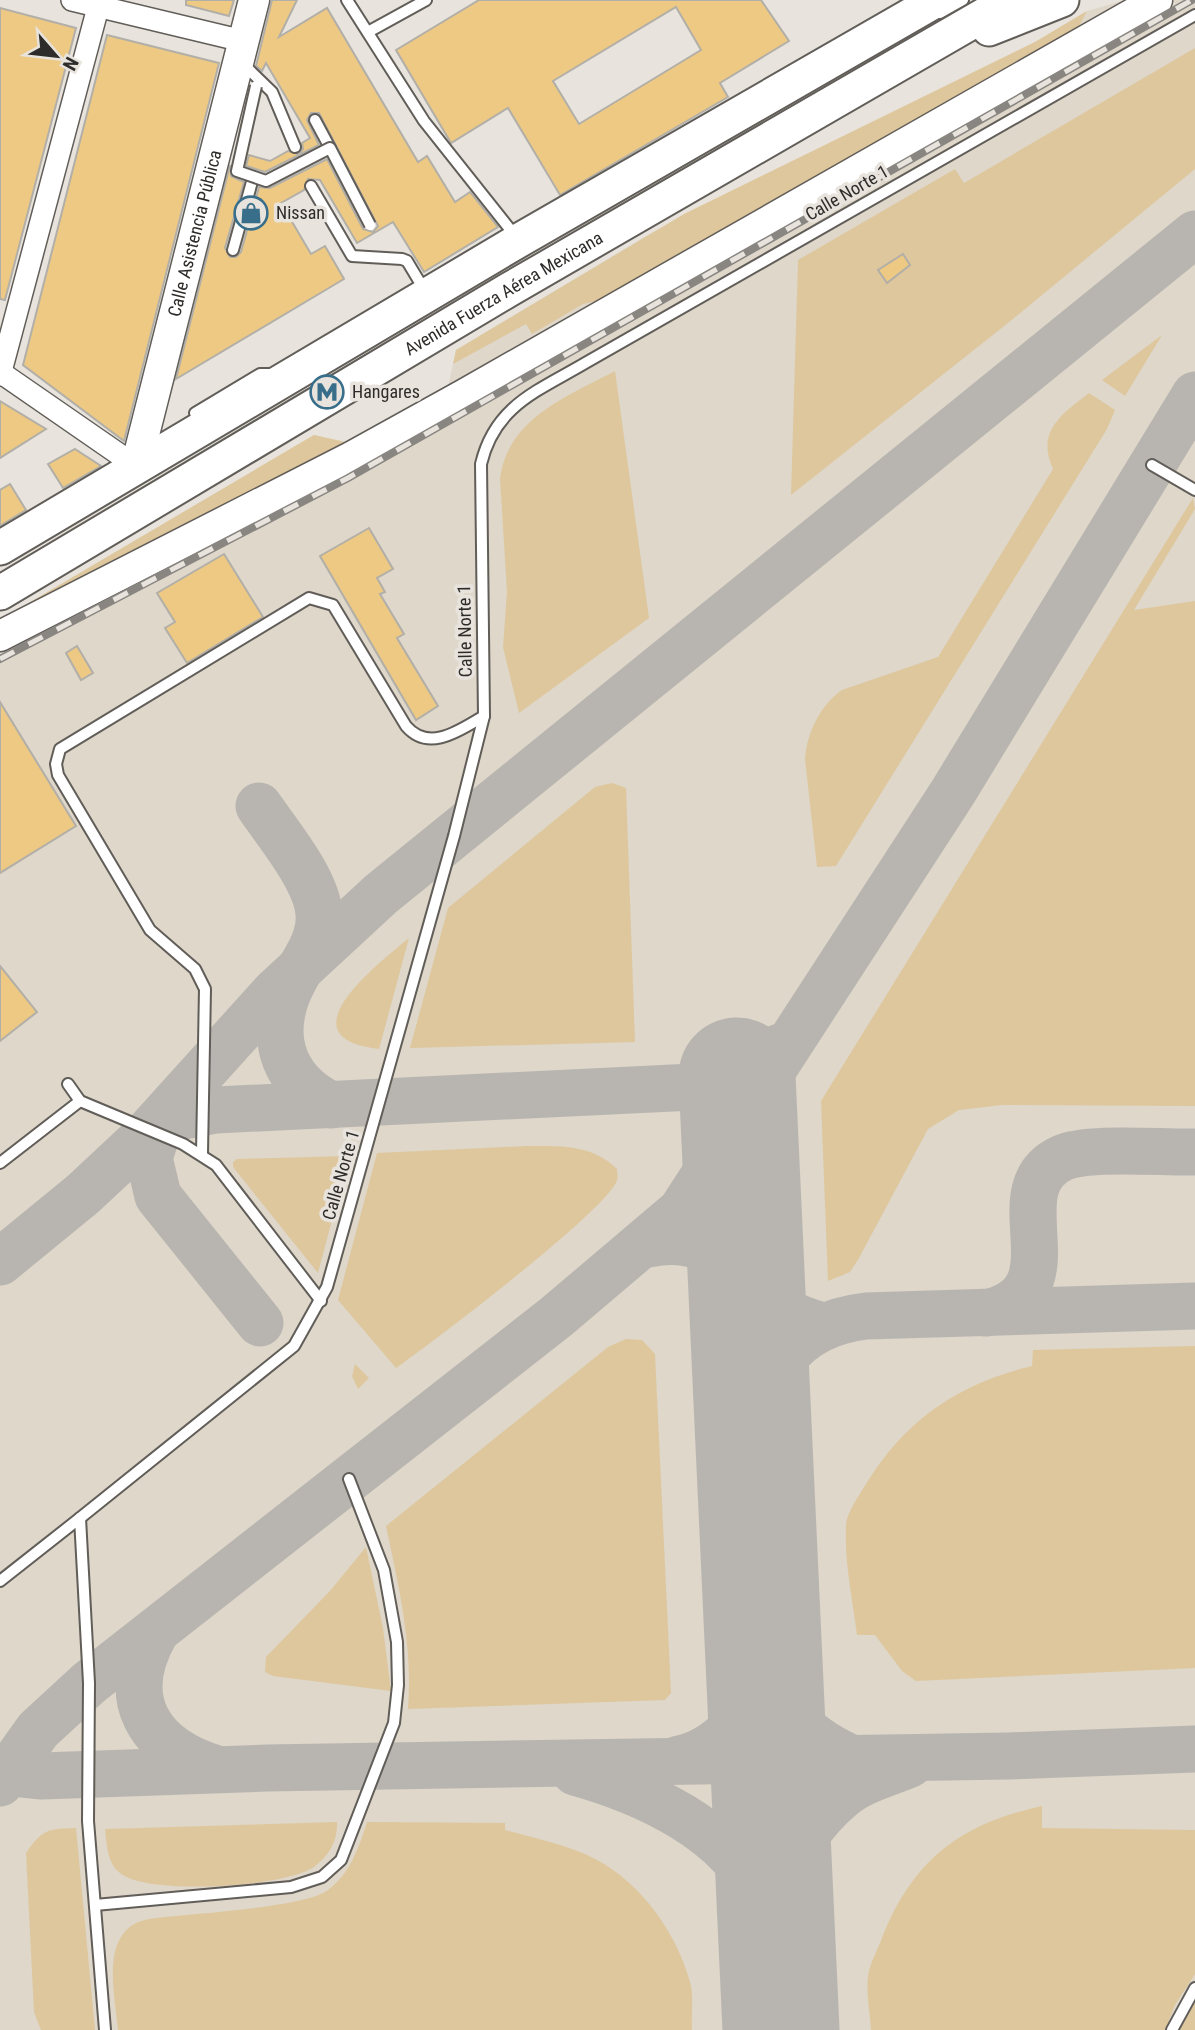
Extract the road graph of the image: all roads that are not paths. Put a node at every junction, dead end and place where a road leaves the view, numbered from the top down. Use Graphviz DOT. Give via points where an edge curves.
graph roads {
  1 [pos="72,0"];
  2 [pos="254,0"];
  3 [pos="347,0"];
  4 [pos="426,0"];
  5 [pos="962,0"];
  6 [pos="995,0"];
  7 [pos="1010,0"];
  8 [pos="1062,0"];
  9 [pos="1157,0"];
  10 [pos="99,3"];
  11 [pos="929,8"];
  12 [pos="1195,15"];
  13 [pos="368,32"];
  14 [pos="249,66"];
  15 [pos="868,82"];
  16 [pos="315,120"];
  17 [pos="295,147"];
  18 [pos="330,148"];
  19 [pos="253,178"];
  20 [pos="311,186"];
  21 [pos="370,225"];
  22 [pos="518,241"];
  23 [pos="233,250"];
  24 [pos="427,294"];
  25 [pos="1,373"];
  26 [pos="1152,465"];
  27 [pos="136,466"];
  28 [pos="1195,490"];
  29 [pos="0,548"];
  30 [pos="0,560"];
  31 [pos="0,580"];
  32 [pos="0,593"];
  33 [pos="0,636"];
  34 [pos="484,716"];
  35 [pos="68,1084"];
  36 [pos="80,1101"];
  37 [pos="201,1153"];
  38 [pos="0,1163"];
  39 [pos="321,1301"];
  40 [pos="349,1479"];
  41 [pos="80,1518"];
  42 [pos="0,1581"];
  43 [pos="95,1905"];
  44 [pos="1195,1988"];
  45 [pos="105,2030"];
  46 [pos="1172,2030"];
  1 -- 10 [label="street"];
  2 -- 14 [label="street, Calle Asistencia Pública"];
  3 -- 13 [label="lane"];
  4 -- 13 [label="lane"];
  5 -- 11 [label="lane"];
  6 -- 31 [label="lane" via="676,180"];
  7 -- 15 [label="main road, Avenida Fuerza Aérea Mexicana"];
  8 -- 15 [label="main road"];
  9 -- 33 [label="street" via="327,470"];
  10 -- 14 [label="street"];
  10 -- 25 [label="street"];
  11 -- 22 [label="main road"];
  11 -- 30 [label="lane"];
  12 -- 34 [label="lane, Calle Norte 1" via="587,362 503,416 487,439 481,464"];
  13 -- 22 [label="lane" via="424,121"];
  14 -- 17 [label="lane" via="272,92"];
  14 -- 19 [label="lane, bridge" via="237,170"];
  14 -- 27 [label="street, Calle Asistencia Pública"];
  15 -- 32 [label="main road, Avenida Fuerza Aérea Mexicana"];
  16 -- 18 [label="lane"];
  18 -- 19 [label="lane, bridge" via="266,181"];
  18 -- 21 [label="lane, bridge"];
  19 -- 23 [label="lane"];
  20 -- 24 [label="lane" via="352,256 402,258"];
  22 -- 24 [label="main road"];
  24 -- 27 [label="main road"];
  25 -- 27 [label="street"];
  26 -- 28 [label="lane"];
  27 -- 29 [label="main road"];
  34 -- 37 [label="lane" via="437,739 415,735 333,605 309,598 60,749 58,775 150,930 201,977 205,989"];
  34 -- 39 [label="lane, Calle Norte 1"];
  35 -- 36 [label="lane"];
  36 -- 37 [label="lane"];
  36 -- 38 [label="lane"];
  37 -- 39 [label="lane" via="216,1165"];
  39 -- 41 [label="lane, Calle Norte 1" via="294,1346"];
  40 -- 43 [label="lane" via="384,1570 397,1642 398,1685 394,1723 341,1860 323,1877 290,1887"];
  41 -- 42 [label="lane, Calle Norte 1"];
  41 -- 43 [label="lane" via="89,1683 88,1821"];
  43 -- 45 [label="lane"];
  44 -- 46 [label="lane"];
}
